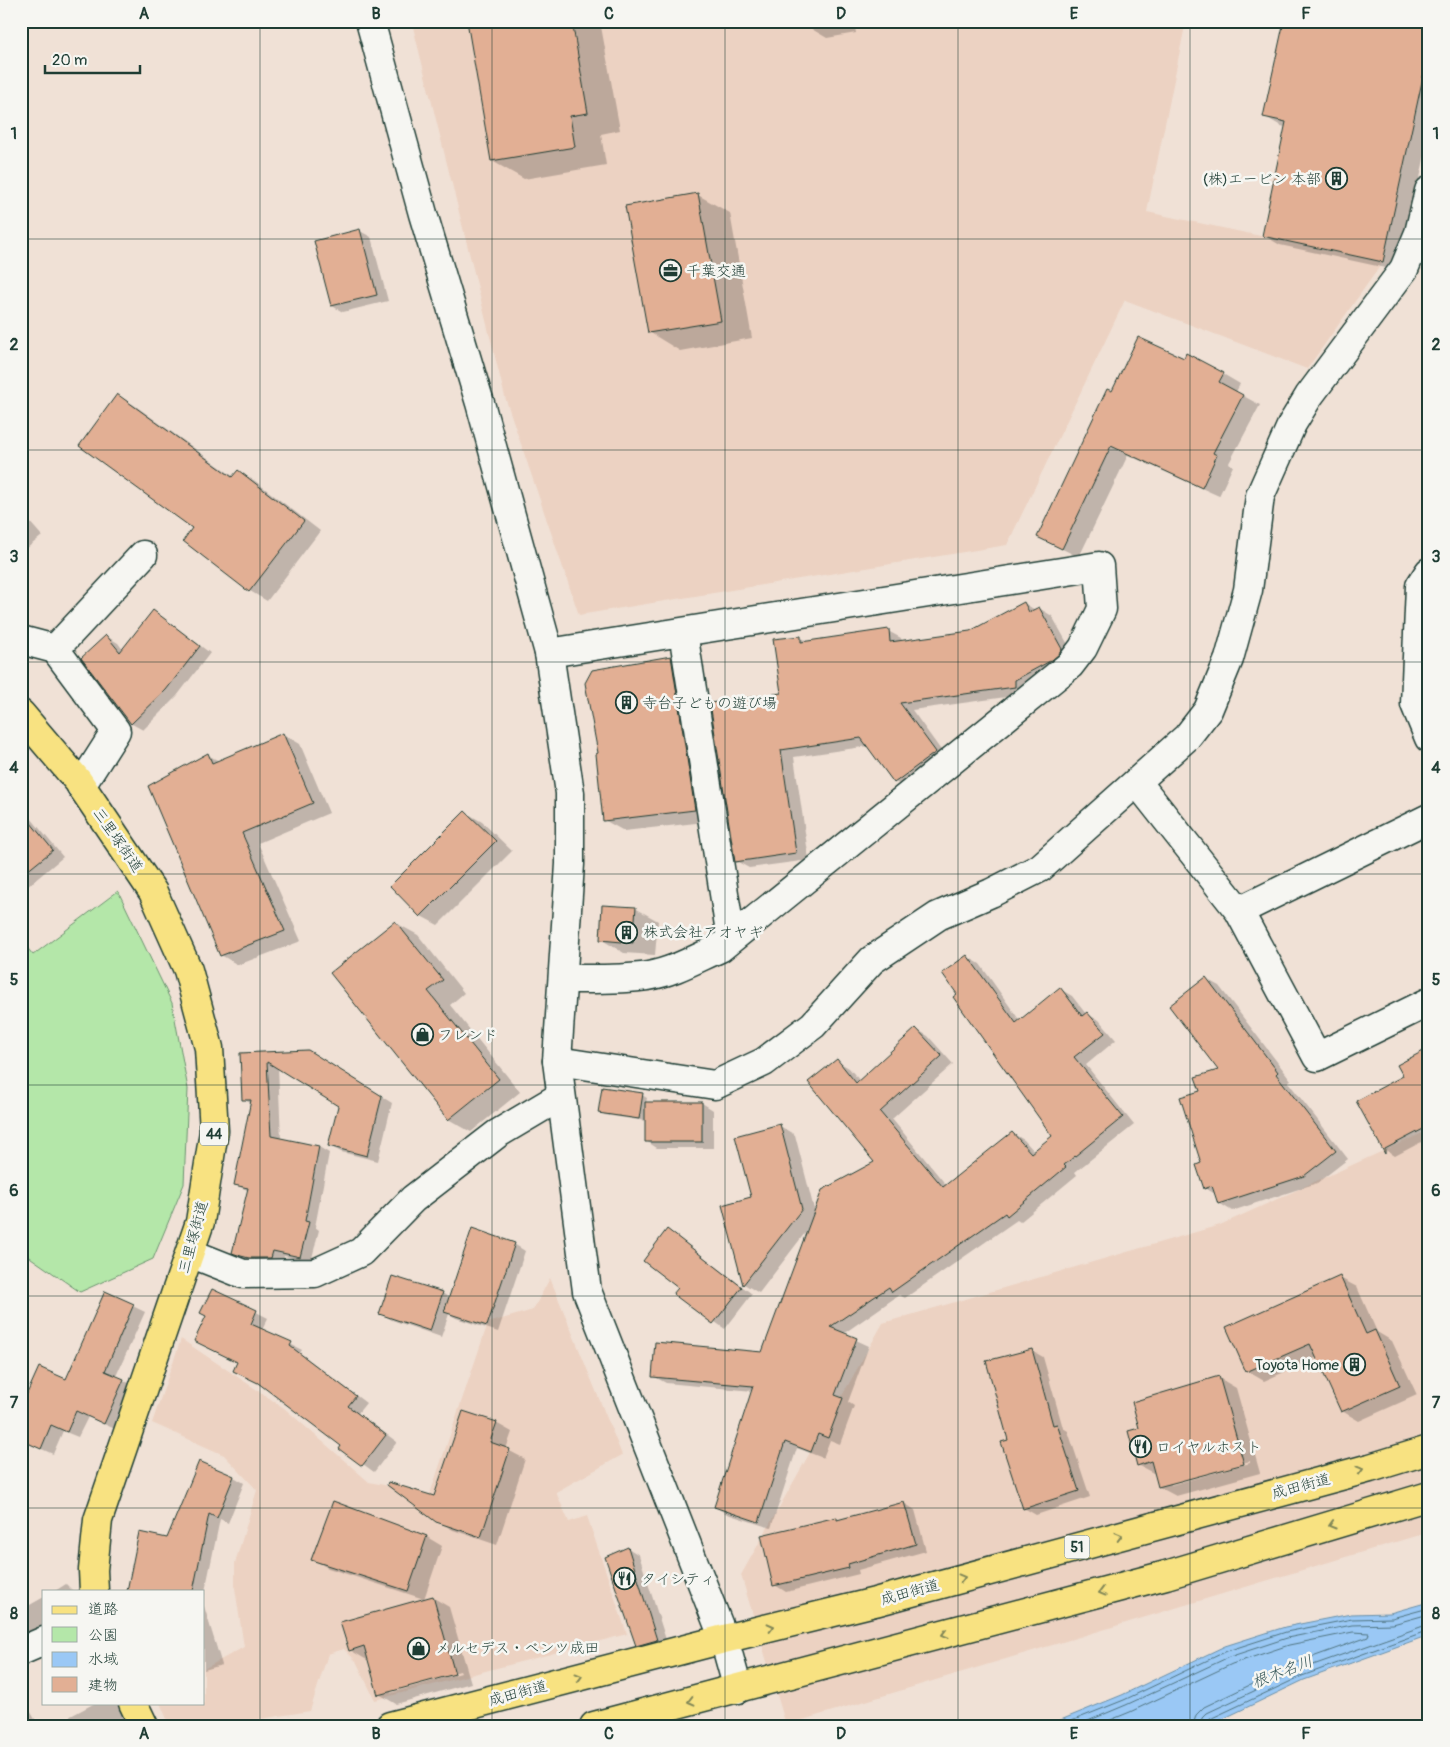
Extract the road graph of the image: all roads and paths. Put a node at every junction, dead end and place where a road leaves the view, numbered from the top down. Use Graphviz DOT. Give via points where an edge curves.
graph roads {
  1 [pos="370,21"];
  2 [pos="1429,191"];
  3 [pos="1424,235"];
  4 [pos="143,555"];
  5 [pos="1429,572"];
  6 [pos="683,632"];
  7 [pos="21,640"];
  8 [pos="55,649"];
  9 [pos="549,653"];
  10 [pos="21,714"];
  11 [pos="1429,738"];
  12 [pos="1137,782"];
  13 [pos="81,786"];
  14 [pos="1429,818"];
  15 [pos="1239,911"];
  16 [pos="732,938"];
  17 [pos="563,979"];
  18 [pos="1429,1002"];
  19 [pos="557,1061"];
  20 [pos="562,1096"];
  21 [pos="190,1253"];
  22 [pos="1429,1450"];
  23 [pos="1429,1496"];
  24 [pos="94,1590"];
  25 [pos="724,1639"];
  26 [pos="42,1642"];
  27 [pos="21,1651"];
  28 [pos="738,1689"];
  29 [pos="133,1704"];
  30 [pos="144,1726"];
  31 [pos="390,1726"];
  32 [pos="594,1726"];
  1 -- 9 [label="street"];
  2 -- 3 [label="street"];
  3 -- 12 [label="street" via="1404,270 1309,396 1292,424 1260,496 1248,590 1229,659 1208,710 1188,737"];
  4 -- 8 [label="street"];
  5 -- 11 [label="street" via="1420,586 1414,704"];
  6 -- 9 [label="street"];
  6 -- 16 [label="street"];
  6 -- 16 [label="street" via="1099,566 1102,609 1083,648 1070,665"];
  7 -- 8 [label="street"];
  8 -- 13 [label="street" via="116,731"];
  9 -- 17 [label="street" via="570,793 570,864"];
  10 -- 13 [label="main road, 三里塚街道 / 44"];
  12 -- 15 [label="street"];
  12 -- 19 [label="street" via="1040,868 938,916 872,960 813,1025 764,1062 715,1085"];
  13 -- 21 [label="main road, 三里塚街道 / 44" via="153,892 188,970 208,1048 214,1131 200,1222"];
  14 -- 15 [label="street"];
  15 -- 18 [label="street" via="1317,1056"];
  16 -- 17 [label="street" via="720,948 650,976"];
  17 -- 19 [label="street"];
  19 -- 20 [label="street"];
  20 -- 21 [label="street" via="490,1140 413,1199 361,1252 315,1273 243,1274"];
  20 -- 25 [label="street" via="587,1291"];
  21 -- 24 [label="main road, 三里塚街道 / 44" via="98,1520 92,1570"];
  25 -- 22 [label="main road, 成田街道 / 51, one-way" via="893,1597"];
  23 -- 28 [label="main road, one-way" via="1166,1575"];
  25 -- 28 [label="street"];
  31 -- 25 [label="main road, 成田街道 / 51, one-way"];
  26 -- 27 [label="street"];
  28 -- 32 [label="main road, one-way"];
  29 -- 30 [label="main road"];
}
